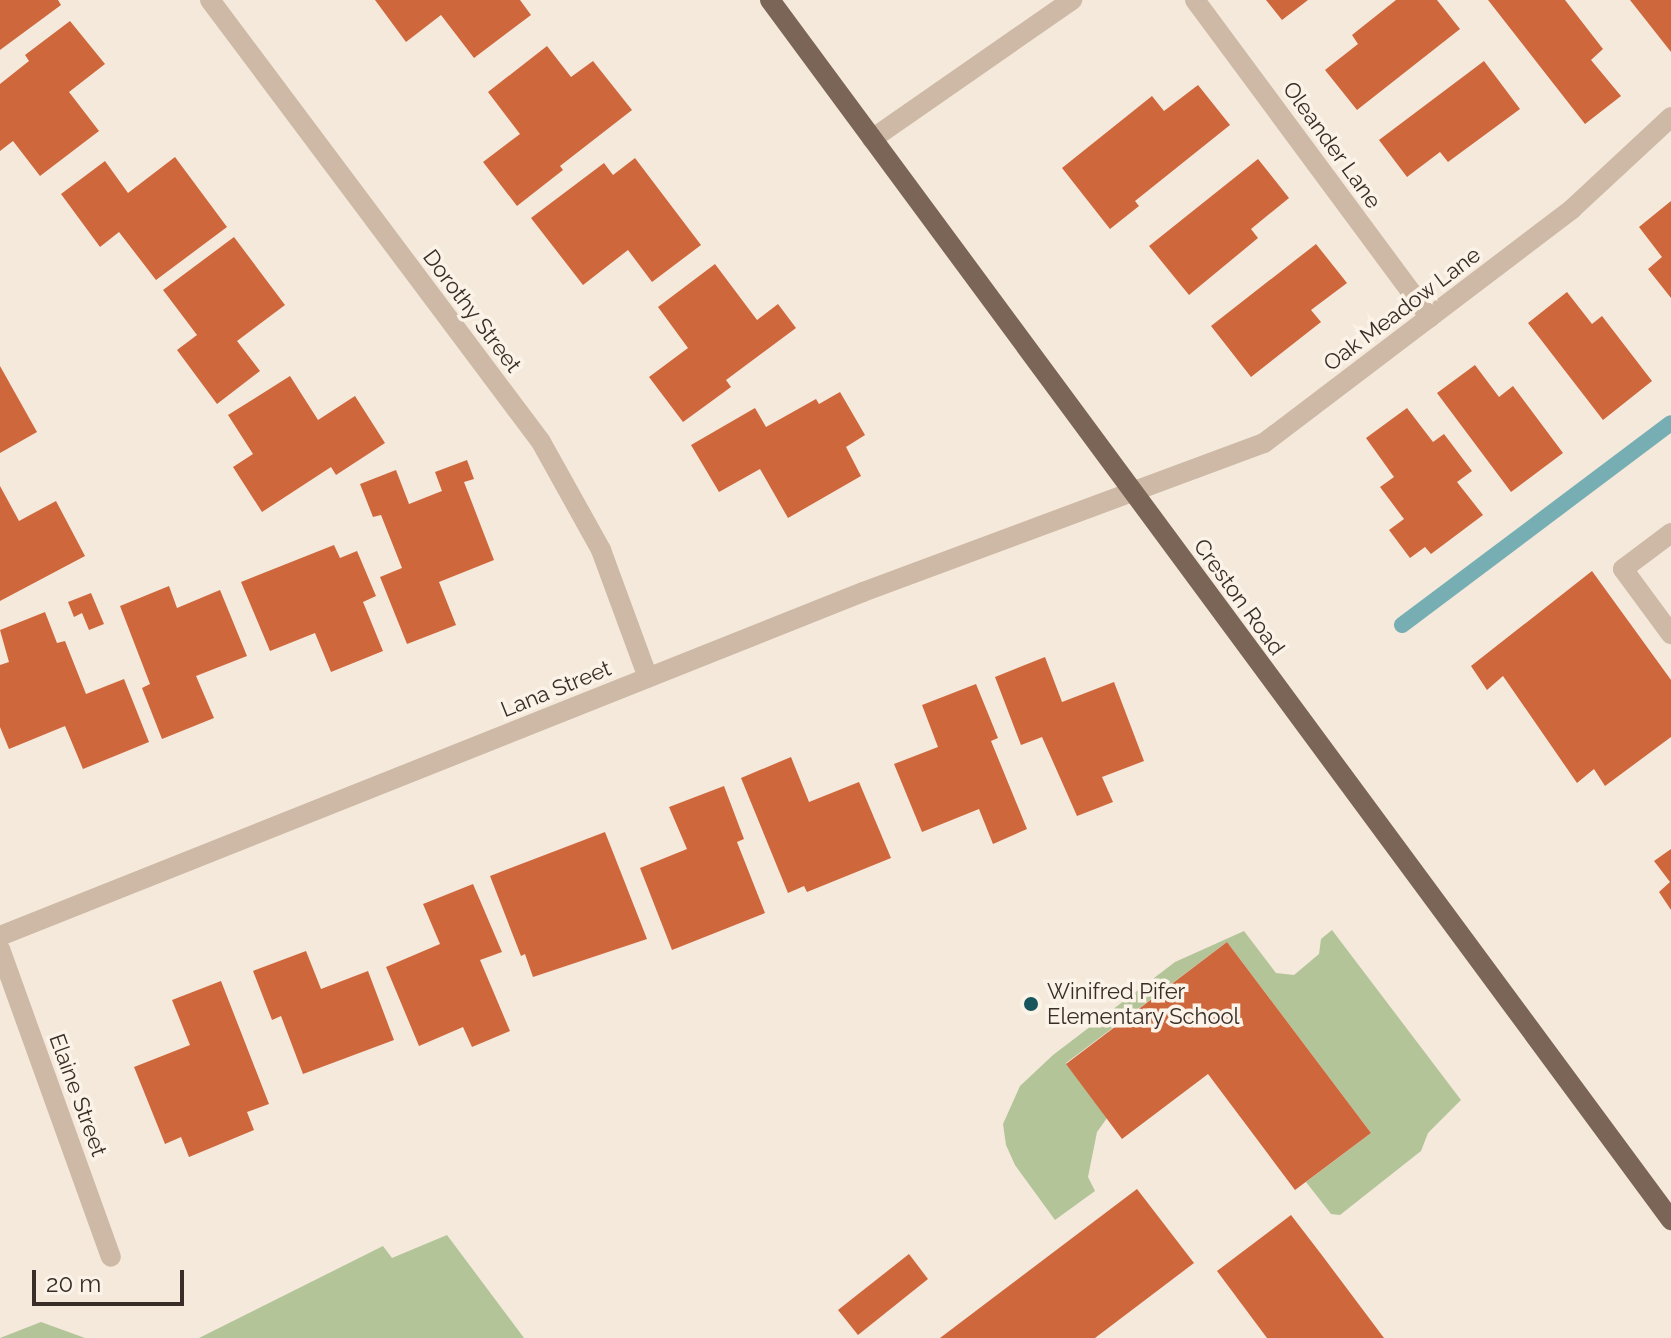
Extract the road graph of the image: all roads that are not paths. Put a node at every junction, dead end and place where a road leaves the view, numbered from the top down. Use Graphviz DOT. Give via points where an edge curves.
graph roads {
  1 [pos="210,0"];
  2 [pos="770,0"];
  3 [pos="1072,0"];
  4 [pos="1195,0"];
  5 [pos="1671,117"];
  6 [pos="872,139"];
  7 [pos="1430,318"];
  8 [pos="1133,491"];
  9 [pos="1671,533"];
  10 [pos="1671,634"];
  11 [pos="648,678"];
  12 [pos="0,936"];
  13 [pos="0,949"];
  14 [pos="1671,1220"];
  15 [pos="111,1257"];
  1 -- 11 [label="street, Dorothy Street" via="541,442 601,550"];
  2 -- 6 [label="main road, Creston Road"];
  3 -- 6 [label="street"];
  4 -- 7 [label="street, Oleander Lane"];
  5 -- 7 [label="street, Oak Meadow Lane" via="1572,209"];
  6 -- 8 [label="main road, Creston Road"];
  7 -- 8 [label="street, Oak Meadow Lane" via="1264,443"];
  8 -- 11 [label="street, Lana Street"];
  8 -- 14 [label="main road, Creston Road"];
  9 -- 10 [label="street" via="1623,569"];
  11 -- 12 [label="street, Lana Street"];
  13 -- 15 [label="street, Elaine Street"];
}
